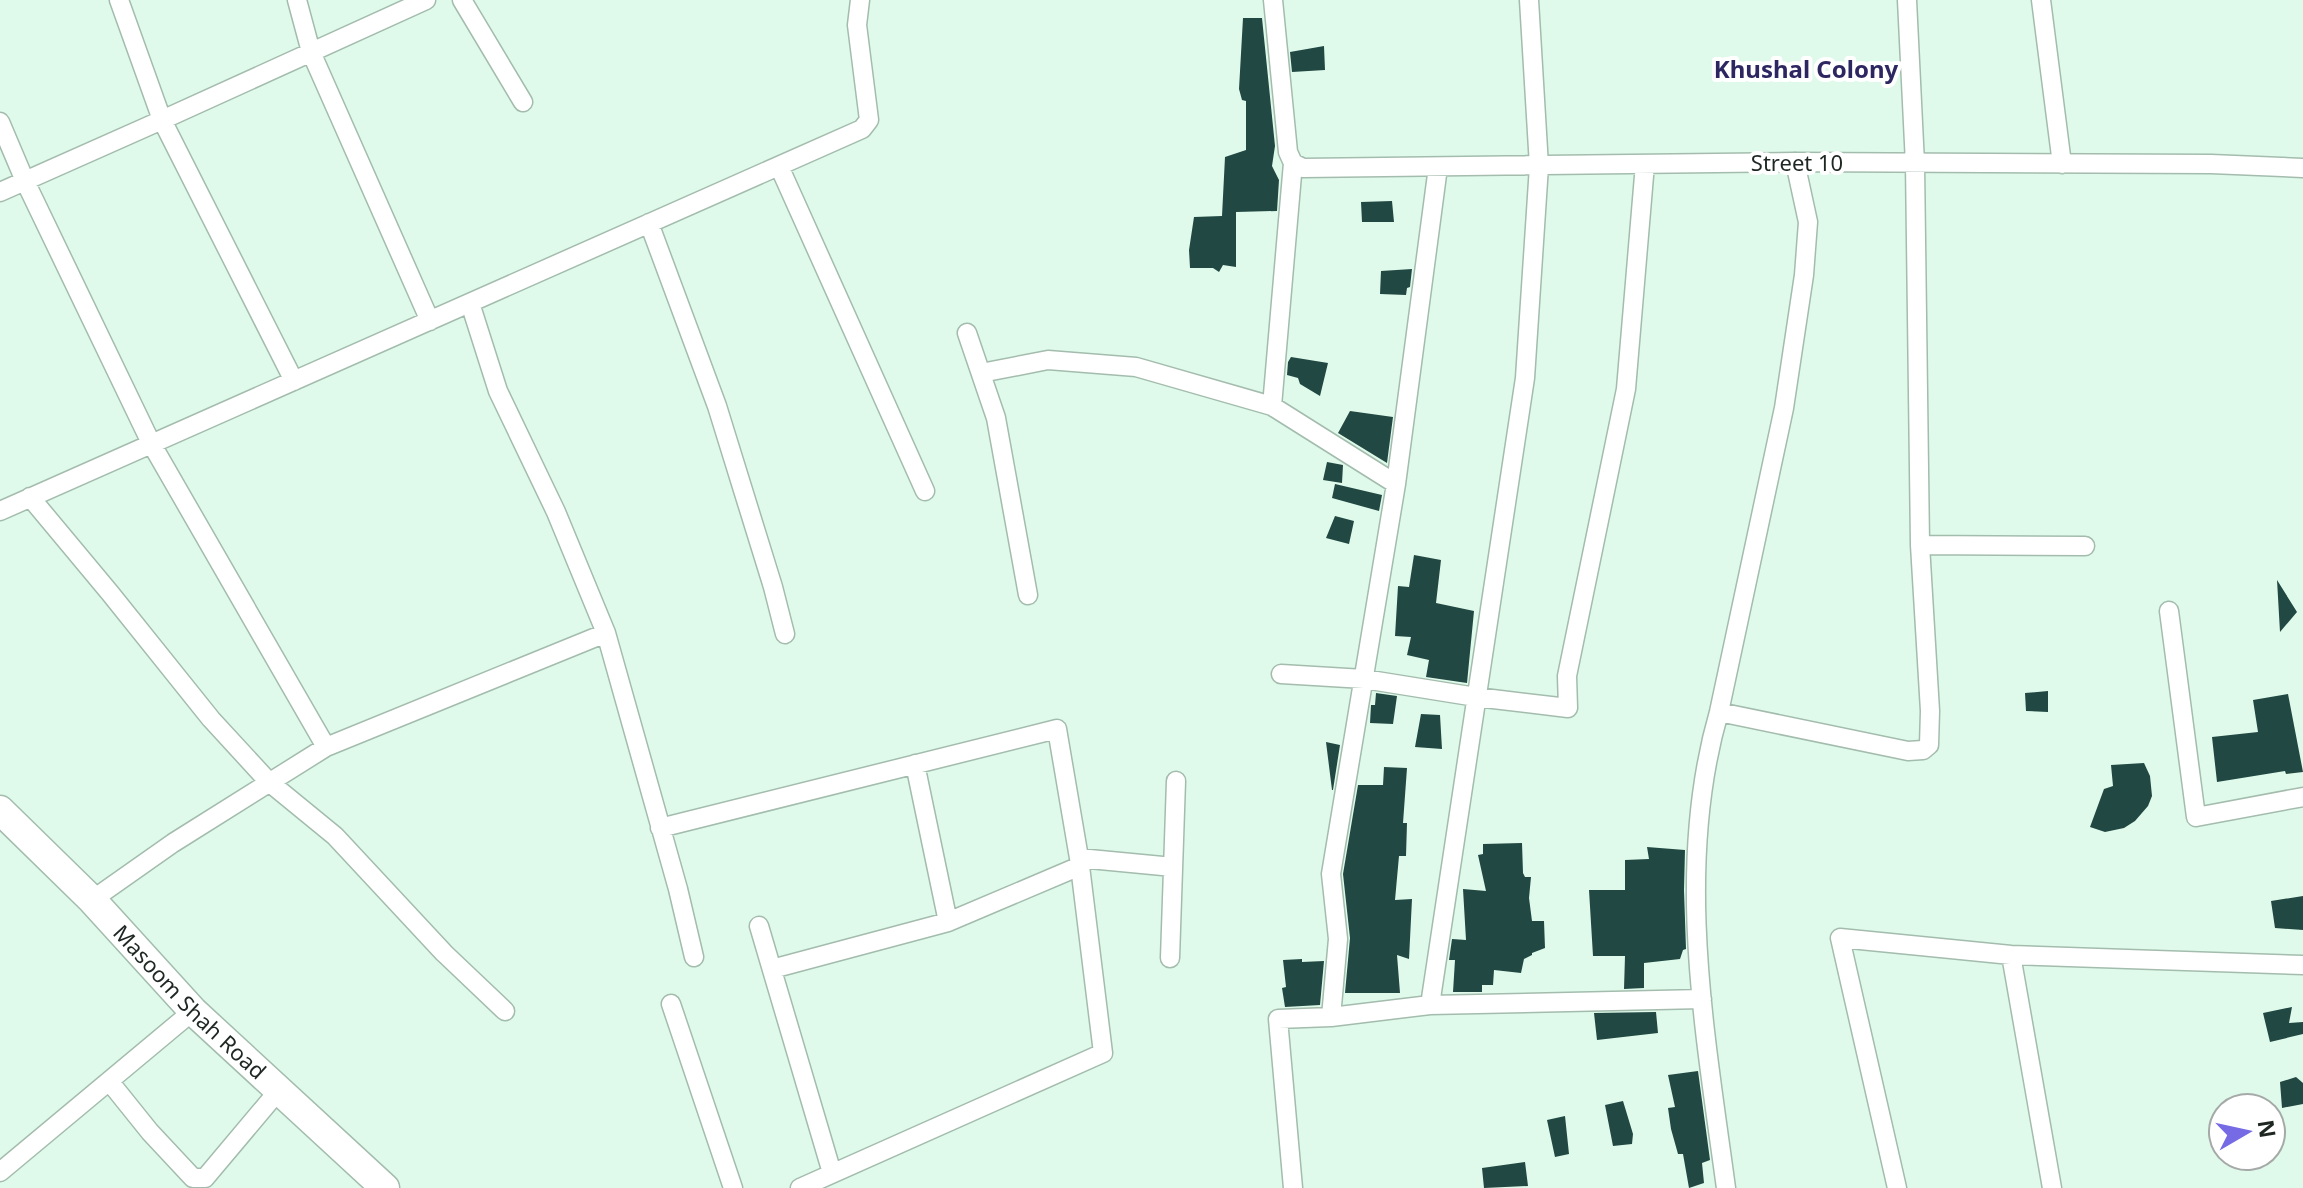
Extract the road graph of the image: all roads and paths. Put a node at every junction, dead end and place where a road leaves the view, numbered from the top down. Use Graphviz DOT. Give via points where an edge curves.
graph roads {
  1 [pos="119,0"];
  2 [pos="297,0"];
  3 [pos="426,0"];
  4 [pos="462,0"];
  5 [pos="860,0"];
  6 [pos="1273,0"];
  7 [pos="1529,0"];
  8 [pos="1907,0"];
  9 [pos="2041,0"];
  10 [pos="311,52"];
  11 [pos="523,102"];
  12 [pos="162,120"];
  13 [pos="0,122"];
  14 [pos="1795,162"];
  15 [pos="1293,163"];
  16 [pos="1645,164"];
  17 [pos="1915,164"];
  18 [pos="2062,164"];
  19 [pos="779,166"];
  20 [pos="1539,166"];
  21 [pos="1438,167"];
  22 [pos="2303,168"];
  23 [pos="25,181"];
  24 [pos="0,192"];
  25 [pos="649,223"];
  26 [pos="470,303"];
  27 [pos="430,321"];
  28 [pos="967,333"];
  29 [pos="981,373"];
  30 [pos="294,381"];
  31 [pos="1272,406"];
  32 [pos="151,443"];
  33 [pos="1396,484"];
  34 [pos="925,491"];
  35 [pos="30,497"];
  36 [pos="2,505"];
  37 [pos="1920,545"];
  38 [pos="2085,546"];
  39 [pos="1028,595"];
  40 [pos="2169,611"];
  41 [pos="606,633"];
  42 [pos="785,634"];
  43 [pos="1281,674"];
  44 [pos="1364,679"];
  45 [pos="1476,697"];
  46 [pos="1719,712"];
  47 [pos="326,747"];
  48 [pos="915,764"];
  49 [pos="1176,781"];
  50 [pos="269,782"];
  51 [pos="2303,797"];
  52 [pos="0,810"];
  53 [pos="660,828"];
  54 [pos="1079,862"];
  55 [pos="1173,867"];
  56 [pos="92,900"];
  57 [pos="948,922"];
  58 [pos="759,926"];
  59 [pos="2011,955"];
  60 [pos="694,957"];
  61 [pos="1170,958"];
  62 [pos="2303,965"];
  63 [pos="772,969"];
  64 [pos="1702,999"];
  65 [pos="671,1004"];
  66 [pos="1430,1005"];
  67 [pos="193,1011"];
  68 [pos="505,1011"];
  69 [pos="1331,1017"];
  70 [pos="109,1081"];
  71 [pos="279,1090"];
  72 [pos="0,1172"];
  73 [pos="832,1173"];
  74 [pos="385,1188"];
  75 [pos="733,1188"];
  76 [pos="800,1188"];
  77 [pos="1293,1188"];
  78 [pos="1726,1188"];
  79 [pos="1897,1188"];
  80 [pos="2052,1188"];
  1 -- 12 [label="street"];
  2 -- 10 [label="street"];
  3 -- 10 [label="street"];
  4 -- 11 [label="street"];
  5 -- 19 [label="street" via="857,25 869,120 862,129"];
  6 -- 15 [label="street"];
  7 -- 20 [label="street"];
  8 -- 17 [label="street"];
  9 -- 18 [label="street"];
  10 -- 12 [label="street"];
  10 -- 27 [label="street"];
  12 -- 23 [label="street"];
  12 -- 30 [label="street"];
  13 -- 23 [label="street"];
  14 -- 16 [label="street, Street 10"];
  14 -- 17 [label="street, Street 10"];
  14 -- 46 [label="street" via="1808,222 1804,275 1784,408"];
  15 -- 21 [label="street, Street 10" via="1303,168"];
  15 -- 31 [label="street"];
  16 -- 20 [label="street, Street 10"];
  16 -- 45 [label="street" via="1626,389 1567,676 1568,708"];
  17 -- 18 [label="street, Street 10"];
  17 -- 37 [label="street"];
  18 -- 22 [label="street, Street 10"];
  19 -- 25 [label="street"];
  19 -- 34 [label="street"];
  20 -- 21 [label="street, Street 10"];
  20 -- 45 [label="street" via="1525,378"];
  21 -- 33 [label="street"];
  23 -- 24 [label="street"];
  23 -- 32 [label="street"];
  25 -- 26 [label="street"];
  25 -- 42 [label="street" via="717,406"];
  26 -- 27 [label="street"];
  26 -- 41 [label="street" via="498,391"];
  27 -- 30 [label="street"];
  28 -- 29 [label="street"];
  29 -- 31 [label="street" via="1048,360 1136,367"];
  29 -- 39 [label="street" via="996,418"];
  30 -- 32 [label="street"];
  31 -- 33 [label="street"];
  32 -- 35 [label="street"];
  32 -- 47 [label="street"];
  33 -- 44 [label="street"];
  35 -- 36 [label="street"];
  35 -- 50 [label="street"];
  37 -- 38 [label="street"];
  37 -- 46 [label="street" via="1930,711 1929,745 1923,750"];
  40 -- 51 [label="street" via="2196,817"];
  41 -- 47 [label="street"];
  41 -- 53 [label="street"];
  43 -- 44 [label="street"];
  44 -- 45 [label="street"];
  44 -- 69 [label="street" via="1331,874 1338,939"];
  45 -- 66 [label="street"];
  46 -- 64 [label="street" via="1700,813 1696,887"];
  47 -- 50 [label="street"];
  48 -- 53 [label="street"];
  48 -- 54 [label="street" via="1057,729"];
  48 -- 57 [label="street"];
  49 -- 55 [label="street"];
  50 -- 56 [label="street"];
  50 -- 68 [label="street" via="335,836"];
  52 -- 56 [label="main road, Masoom Shah Road"];
  53 -- 60 [label="street"];
  54 -- 55 [label="street"];
  54 -- 57 [label="street"];
  54 -- 73 [label="street" via="1103,1053"];
  55 -- 61 [label="street"];
  56 -- 67 [label="main road, Masoom Shah Road"];
  57 -- 63 [label="street"];
  58 -- 63 [label="street"];
  59 -- 62 [label="street"];
  59 -- 79 [label="street" via="1840,938"];
  59 -- 80 [label="street"];
  63 -- 73 [label="street"];
  64 -- 66 [label="street"];
  64 -- 78 [label="street"];
  65 -- 75 [label="street"];
  66 -- 69 [label="street"];
  67 -- 70 [label="street"];
  67 -- 71 [label="main road, Masoom Shah Road"];
  69 -- 77 [label="street" via="1278,1019"];
  70 -- 71 [label="street" via="198,1179 205,1178"];
  70 -- 72 [label="street"];
  71 -- 74 [label="main road, Masoom Shah Road"];
  73 -- 76 [label="street"];
}
